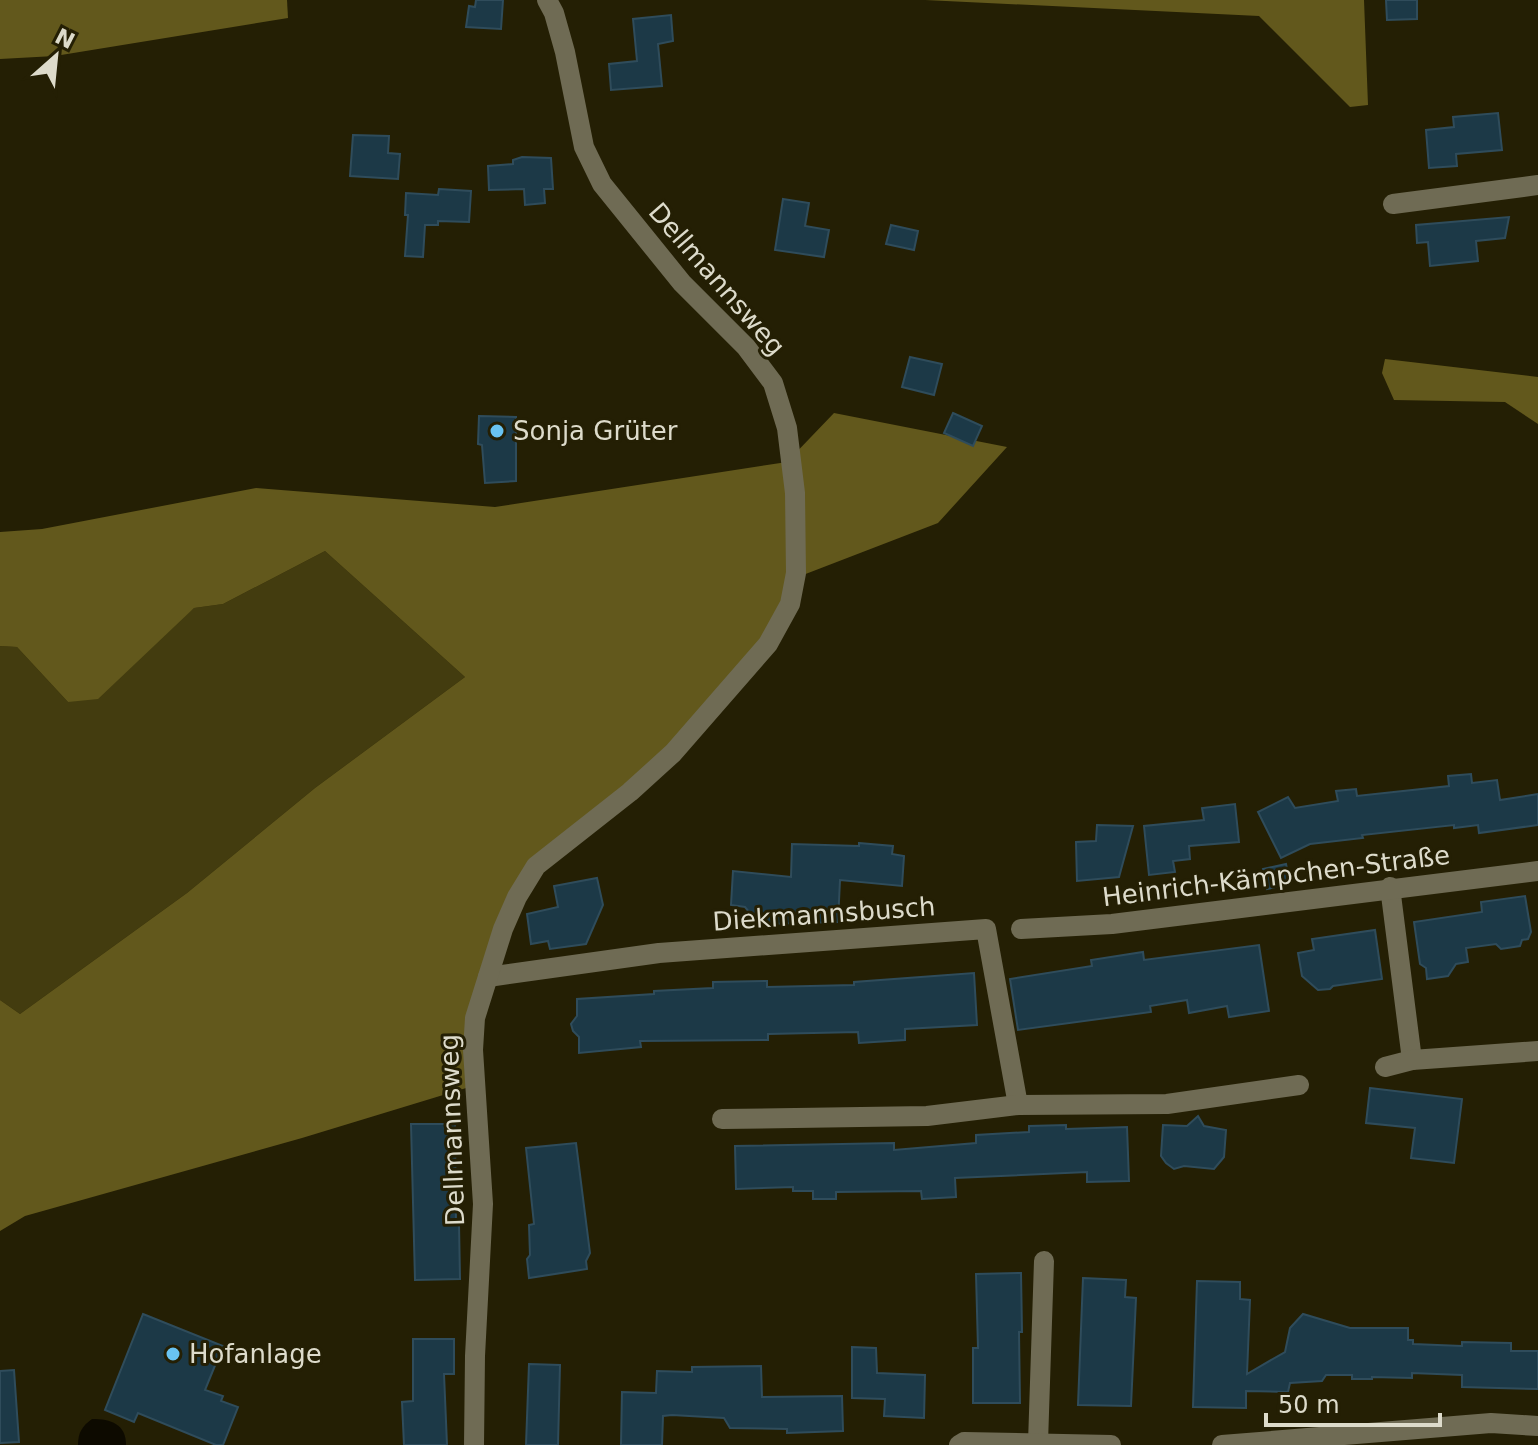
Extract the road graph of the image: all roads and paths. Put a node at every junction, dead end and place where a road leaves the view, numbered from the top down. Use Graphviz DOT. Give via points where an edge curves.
graph roads {
  1 [pos="547,0"];
  2 [pos="1538,185"];
  3 [pos="1393,204"];
  4 [pos="1538,871"];
  5 [pos="1390,887"];
  6 [pos="1021,929"];
  7 [pos="488,977"];
  8 [pos="1538,1051"];
  9 [pos="1412,1060"];
  10 [pos="1385,1067"];
  11 [pos="1299,1085"];
  12 [pos="1018,1105"];
  13 [pos="722,1119"];
  14 [pos="1044,1261"];
  15 [pos="1538,1426"];
  16 [pos="1038,1443"];
  17 [pos="474,1445"];
  18 [pos="959,1445"];
  19 [pos="1111,1445"];
  20 [pos="1222,1445"];
  1 -- 7 [label="street, Dellmannsweg" via="565,52 584,147 602,184 773,383 787,428 795,493 796,573 790,604 768,644 673,753 536,866 517,897"];
  2 -- 3 [label="street"];
  4 -- 5 [label="street, Heinrich-Kämpchen-Straße"];
  5 -- 6 [label="street, Heinrich-Kämpchen-Straße" via="1112,924"];
  5 -- 9 [label="street"];
  7 -- 12 [label="street, Diekmannsbusch" via="659,953 986,929"];
  7 -- 17 [label="street, Dellmannsweg" via="475,1018 473,1050 483,1204"];
  8 -- 9 [label="street"];
  9 -- 10 [label="street"];
  11 -- 12 [label="street" via="1167,1104"];
  12 -- 13 [label="street" via="927,1116"];
  14 -- 16 [label="street"];
  15 -- 20 [label="street" via="1491,1423"];
  16 -- 18 [label="street"];
  16 -- 19 [label="street"];
}
